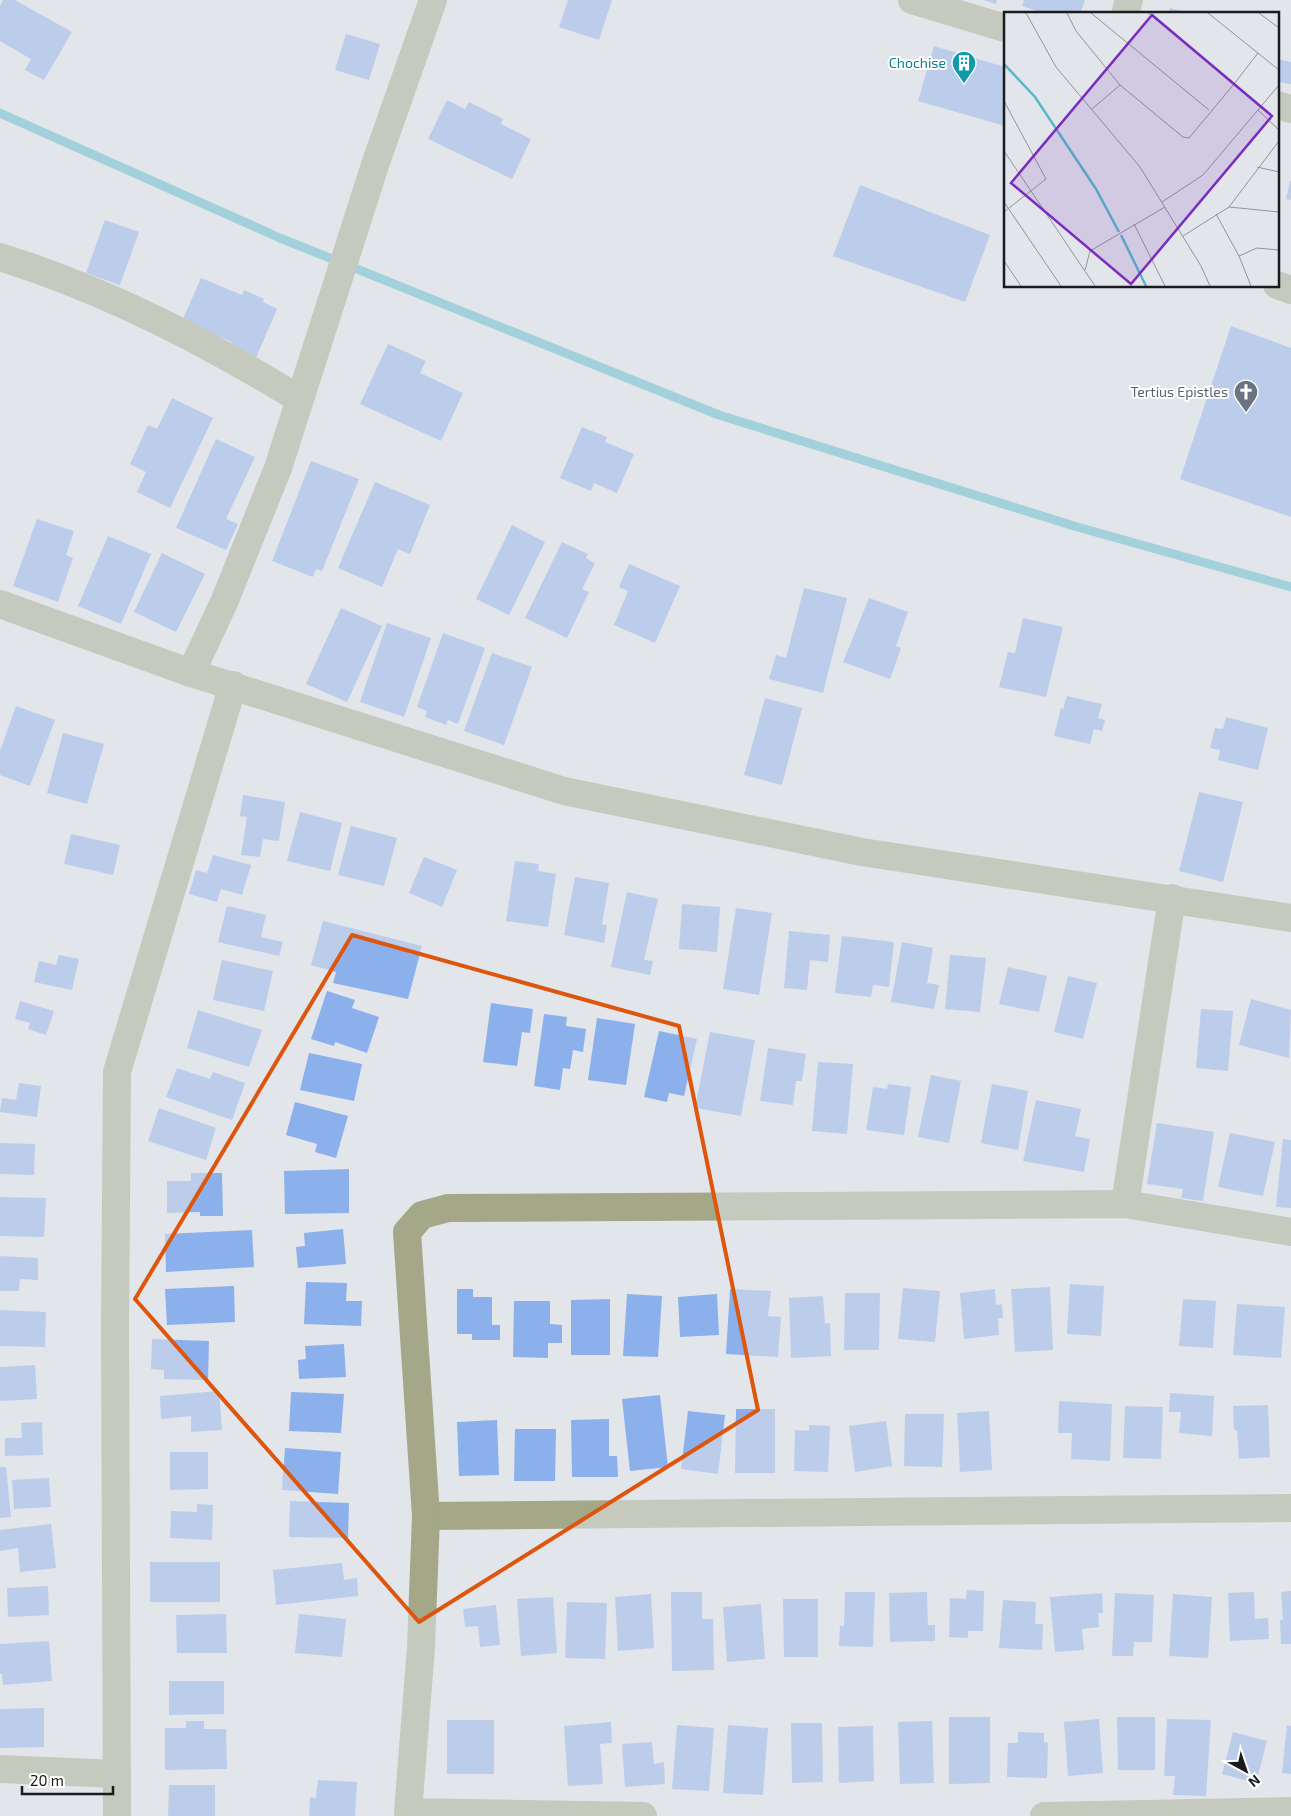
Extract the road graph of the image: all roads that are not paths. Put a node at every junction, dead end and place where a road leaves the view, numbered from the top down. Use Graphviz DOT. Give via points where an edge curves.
graph roads {
  1 [pos="433,0"];
  2 [pos="912,0"];
  3 [pos="1004,28"];
  4 [pos="1278,105"];
  5 [pos="1291,109"];
  6 [pos="0,257"];
  7 [pos="1278,285"];
  8 [pos="1291,290"];
  9 [pos="299,399"];
  10 [pos="0,604"];
  11 [pos="191,673"];
  12 [pos="233,685"];
  13 [pos="1172,898"];
  14 [pos="1291,918"];
  15 [pos="1125,1204"];
  16 [pos="1291,1232"];
  17 [pos="1291,1508"];
  18 [pos="426,1516"];
  19 [pos="0,1769"];
  20 [pos="117,1774"];
  21 [pos="1291,1811"];
  22 [pos="408,1814"];
  23 [pos="117,1816"];
  24 [pos="643,1816"];
  25 [pos="1044,1816"];
  1 -- 9 [label="street"];
  2 -- 3 [label="street"];
  4 -- 5 [label="street"];
  6 -- 9 [label="street" via="107,296 245,366"];
  7 -- 8 [label="street"];
  9 -- 11 [label="street" via="278,468 252,536"];
  10 -- 11 [label="street"];
  11 -- 12 [label="street"];
  12 -- 13 [label="street" via="564,791 862,852"];
  12 -- 20 [label="street" via="117,1072"];
  13 -- 14 [label="street"];
  13 -- 15 [label="street"];
  15 -- 16 [label="street"];
  15 -- 18 [label="street" via="448,1208 422,1215 407,1232"];
  17 -- 18 [label="street"];
  18 -- 22 [label="street" via="421,1647"];
  19 -- 20 [label="street"];
  20 -- 23 [label="street"];
  21 -- 25 [label="street"];
  22 -- 24 [label="street"];
}
